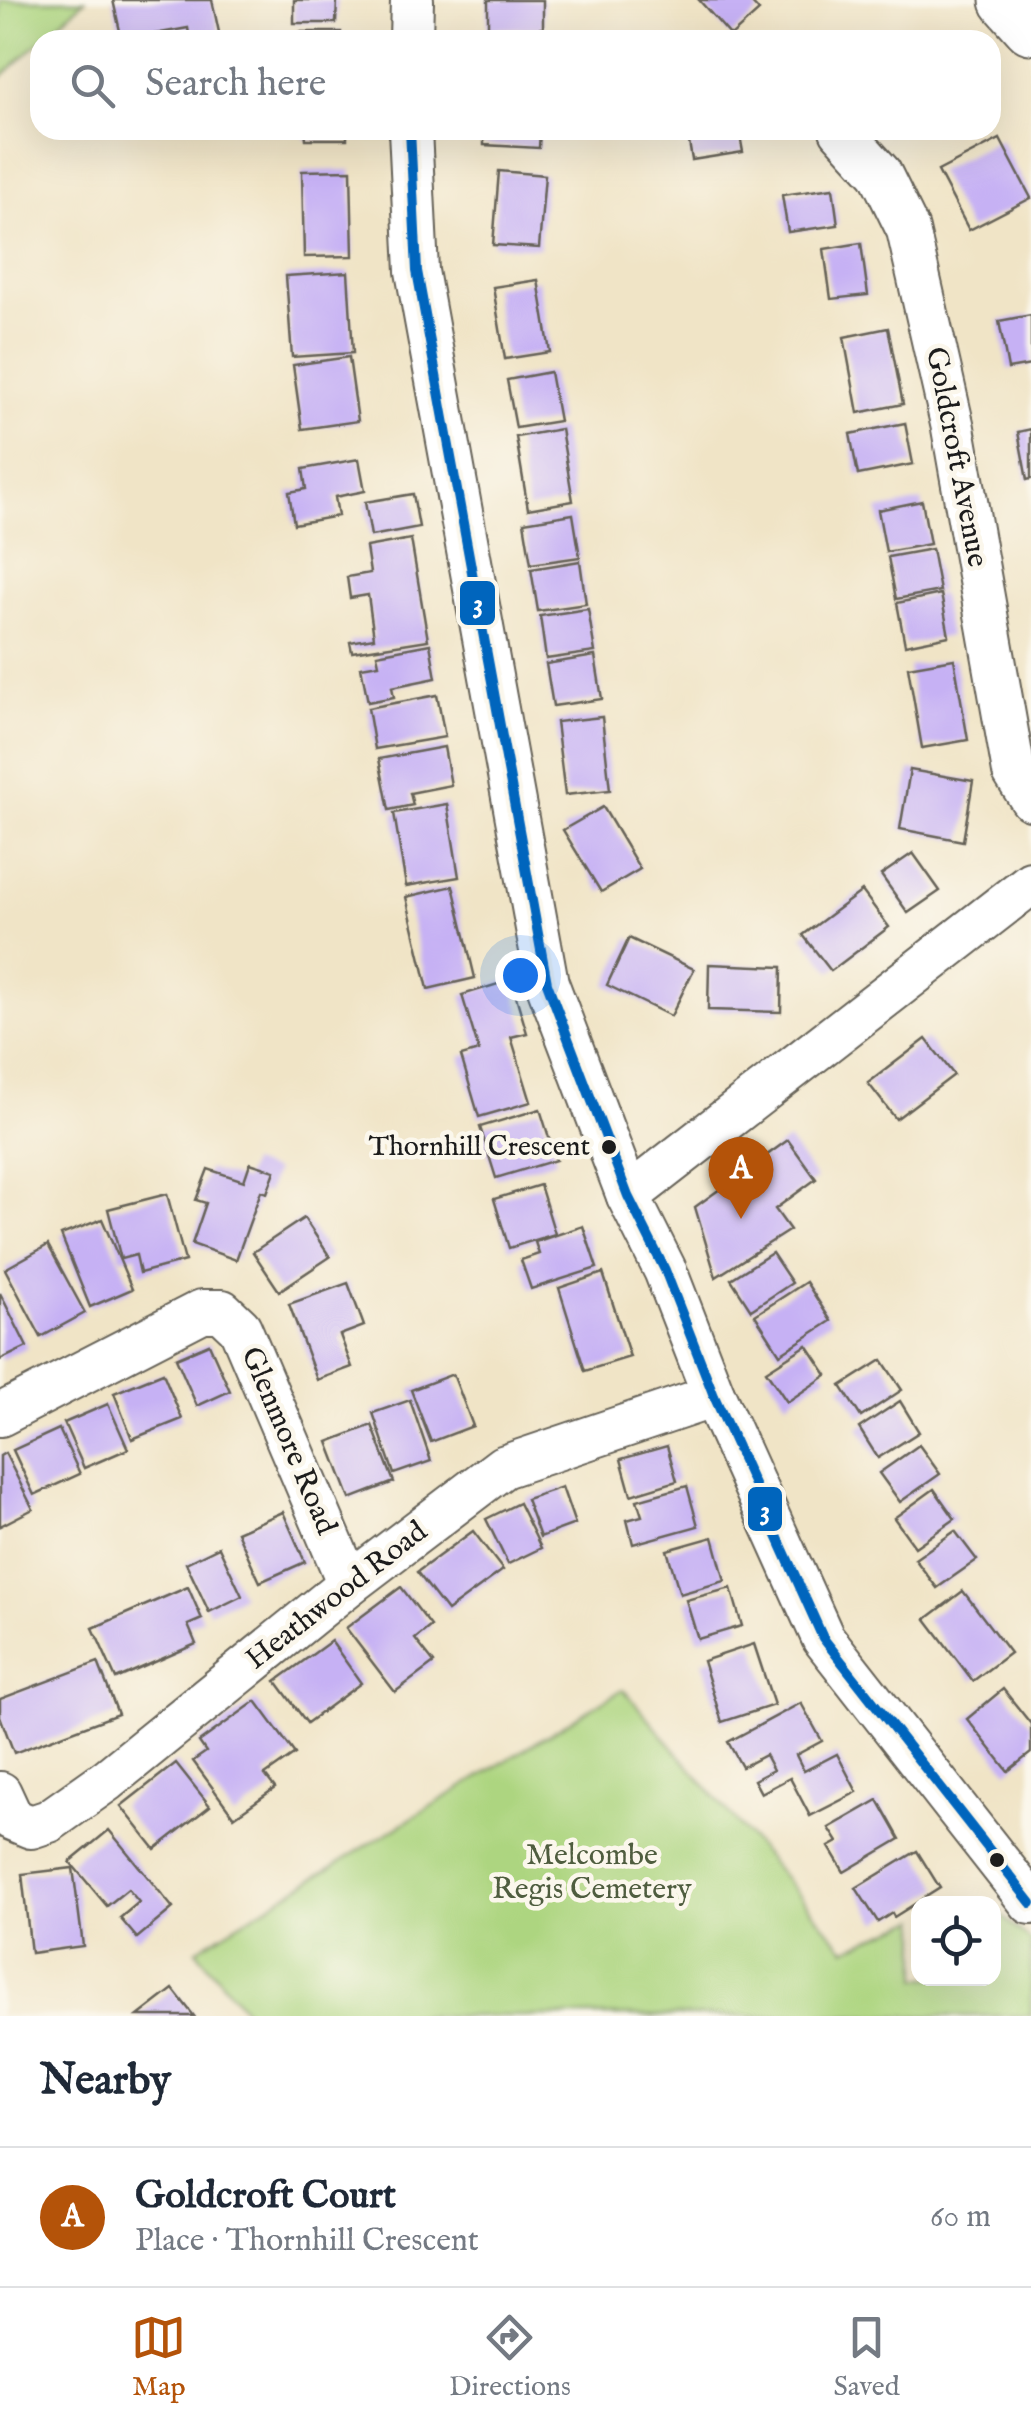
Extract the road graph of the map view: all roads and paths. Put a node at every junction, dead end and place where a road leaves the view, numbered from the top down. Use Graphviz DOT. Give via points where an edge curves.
graph roads {
  1 [pos="412,0"];
  2 [pos="1008,0"];
  3 [pos="1031,26"];
  4 [pos="411,30"];
  5 [pos="411,140"];
  6 [pos="850,140"];
  7 [pos="1031,800"];
  8 [pos="1031,883"];
  9 [pos="628,1196"];
  10 [pos="714,1396"];
  11 [pos="0,1415"];
  12 [pos="349,1584"];
  13 [pos="0,1793"];
  14 [pos="1031,1903"];
  1 -- 4 [label="street"];
  2 -- 3 [label="highway"];
  5 -- 9 [label="street" via="418,271 547,983"];
  6 -- 7 [label="street, Goldcroft Avenue" via="880,173 908,230 953,428 1014,772"];
  8 -- 9 [label="street"];
  9 -- 10 [label="street"];
  10 -- 12 [label="street, Heathwood Road" via="502,1467"];
  10 -- 14 [label="street" via="823,1638"];
  11 -- 12 [label="street, Glenmore Road" via="202,1312 222,1312 240,1328"];
  12 -- 13 [label="street, Heathwood Road" via="49,1822 30,1827 12,1819"];
}
